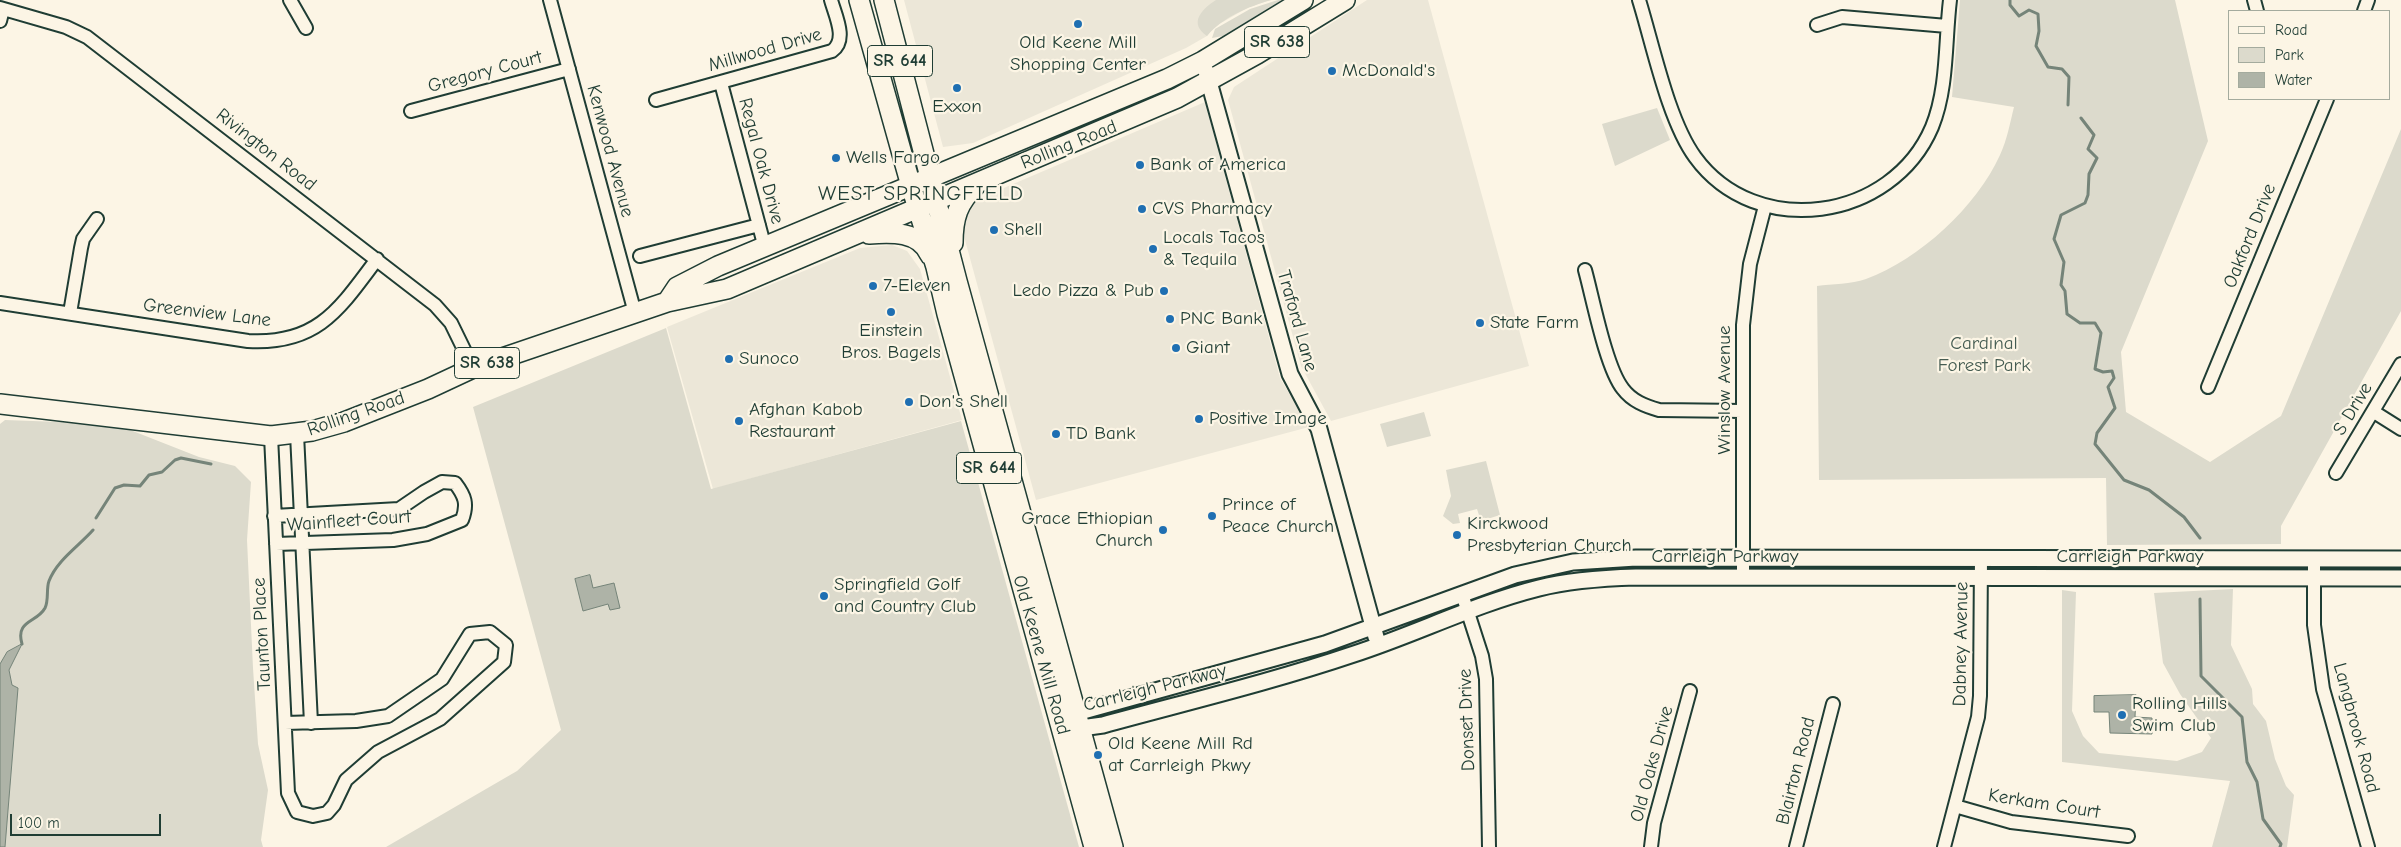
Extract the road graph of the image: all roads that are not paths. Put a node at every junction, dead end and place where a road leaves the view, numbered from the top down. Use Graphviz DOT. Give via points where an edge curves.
graph roads {
  1 [pos="290,0"];
  2 [pos="550,0"];
  3 [pos="831,0"];
  4 [pos="859,0"];
  5 [pos="884,0"];
  6 [pos="1303,0"];
  7 [pos="1344,0"];
  8 [pos="1639,0"];
  9 [pos="1950,0"];
  10 [pos="1,12"];
  11 [pos="1817,26"];
  12 [pos="1947,26"];
  13 [pos="306,28"];
  14 [pos="1202,61"];
  15 [pos="568,69"];
  16 [pos="1209,81"];
  17 [pos="721,83"];
  18 [pos="656,100"];
  19 [pos="2327,100"];
  20 [pos="411,111"];
  21 [pos="930,179"];
  22 [pos="981,181"];
  23 [pos="911,186"];
  24 [pos="936,200"];
  25 [pos="1765,206"];
  26 [pos="918,209"];
  27 [pos="97,219"];
  28 [pos="759,224"];
  29 [pos="855,235"];
  30 [pos="765,248"];
  31 [pos="640,256"];
  32 [pos="377,259"];
  33 [pos="945,268"];
  34 [pos="1585,270"];
  35 [pos="667,302"];
  36 [pos="0,303"];
  37 [pos="70,313"];
  38 [pos="635,313"];
  39 [pos="2401,364"];
  40 [pos="473,368"];
  41 [pos="2208,387"];
  42 [pos="0,404"];
  43 [pos="1743,411"];
  44 [pos="2374,412"];
  45 [pos="2401,429"];
  46 [pos="297,434"];
  47 [pos="271,436"];
  48 [pos="2336,474"];
  49 [pos="274,516"];
  50 [pos="302,516"];
  51 [pos="304,543"];
  52 [pos="276,544"];
  53 [pos="1743,558"];
  54 [pos="1981,558"];
  55 [pos="2314,558"];
  56 [pos="2401,559"];
  57 [pos="2314,576"];
  58 [pos="1743,577"];
  59 [pos="1981,578"];
  60 [pos="2401,578"];
  61 [pos="1462,594"];
  62 [pos="1468,612"];
  63 [pos="1373,627"];
  64 [pos="1379,645"];
  65 [pos="1690,691"];
  66 [pos="1833,704"];
  67 [pos="1078,720"];
  68 [pos="311,722"];
  69 [pos="285,723"];
  70 [pos="1060,726"];
  71 [pos="1954,806"];
  72 [pos="2128,836"];
  73 [pos="1094,847"];
  74 [pos="1113,847"];
  75 [pos="1489,847"];
  76 [pos="1650,847"];
  77 [pos="1796,847"];
  78 [pos="1944,847"];
  79 [pos="2368,847"];
  1 -- 13 [label="street"];
  2 -- 15 [label="street, Kenwood Avenue"];
  3 -- 17 [label="street, Millwood Drive" via="841,36 837,48"];
  4 -- 23 [label="main road, Old Keene Mill Road / SR 644"];
  5 -- 21 [label="main road, Old Keene Mill Road / SR 644"];
  6 -- 14 [label="main road, Rolling Road / SR 638"];
  7 -- 16 [label="main road, Rolling Road / SR 638"];
  8 -- 25 [label="street" via="1675,120 1689,149 1704,168 1726,187"];
  9 -- 12 [label="street"];
  10 -- 32 [label="street, Rivington Road" via="66,26 87,36"];
  11 -- 12 [label="street" via="1842,17"];
  12 -- 25 [label="street" via="1937,113 1923,144 1901,171 1872,193 1838,207 1804,211"];
  14 -- 16 [label="street, Traford Lane"];
  14 -- 21 [label="main road, Rolling Road / SR 638" via="1122,99"];
  15 -- 20 [label="street, Gregory Court"];
  15 -- 38 [label="street, Kenwood Avenue"];
  16 -- 22 [label="main road, Rolling Road / SR 638" via="1130,119"];
  16 -- 63 [label="street, Traford Lane" via="1290,374 1319,429"];
  17 -- 18 [label="street, Millwood Drive"];
  17 -- 28 [label="street, Regal Oak Drive"];
  19 -- 41 [label="street, Oakford Drive"];
  21 -- 23 [label="main road, Rolling Road / SR 638"];
  21 -- 24 [label="main road, Old Keene Mill Road / SR 644"];
  22 -- 24 [label="main road, Rolling Road / SR 638"];
  22 -- 33 [label="main road" via="964,198 955,215"];
  23 -- 26 [label="main road, Old Keene Mill Road / SR 644"];
  23 -- 30 [label="main road, Rolling Road / SR 638"];
  24 -- 26 [label="main road, Rolling Road / SR 638"];
  24 -- 33 [label="main road, Old Keene Mill Road / SR 644"];
  25 -- 43 [label="street, Winslow Avenue" via="1746,290"];
  26 -- 29 [label="main road, Rolling Road / SR 638"];
  26 -- 33 [label="main road, Old Keene Mill Road / SR 644"];
  27 -- 37 [label="street" via="80,248"];
  28 -- 30 [label="street, Regal Oak Drive"];
  28 -- 31 [label="street"];
  29 -- 33 [label="main road" via="893,233 918,240"];
  29 -- 35 [label="main road, Rolling Road / SR 638" via="727,289"];
  30 -- 35 [label="main road, Rolling Road / SR 638" via="718,266 677,287"];
  32 -- 37 [label="street, Greenview Lane" via="329,317 308,332 283,340 248,341"];
  32 -- 40 [label="street, Rivington Road" via="443,313"];
  33 -- 67 [label="main road, Old Keene Mill Road / SR 644"];
  33 -- 70 [label="main road, Old Keene Mill Road / SR 644" via="949,323"];
  34 -- 43 [label="street" via="1613,372 1629,396 1659,410"];
  35 -- 38 [label="main road, Rolling Road / SR 638"];
  36 -- 37 [label="street, Greenview Lane"];
  38 -- 40 [label="main road, Rolling Road / SR 638"];
  39 -- 44 [label="street, S Drive"];
  40 -- 46 [label="main road, Rolling Road / SR 638" via="344,422"];
  42 -- 47 [label="main road, Rolling Road / SR 638"];
  43 -- 53 [label="street, Winslow Avenue"];
  44 -- 45 [label="street"];
  44 -- 48 [label="street, S Drive"];
  46 -- 47 [label="main road, Rolling Road / SR 638"];
  46 -- 50 [label="street"];
  47 -- 49 [label="street, Taunton Place"];
  49 -- 50 [label="street, Wainfleet Court"];
  49 -- 52 [label="street, Taunton Place"];
  50 -- 51 [label="street"];
  50 -- 51 [label="street, Wainfleet Court" via="399,509 442,482 455,483 465,496 466,509 462,520 427,534 393,540"];
  51 -- 52 [label="street, Wainfleet Court"];
  51 -- 68 [label="street"];
  52 -- 69 [label="street, Taunton Place"];
  53 -- 54 [label="street, Carrleigh Parkway"];
  53 -- 58 [label="street, Winslow Avenue"];
  53 -- 61 [label="street, Carrleigh Parkway" via="1636,558 1573,562 1515,575"];
  54 -- 55 [label="street, Carrleigh Parkway"];
  54 -- 59 [label="street, Dabney Avenue"];
  55 -- 56 [label="street, Carrleigh Parkway"];
  55 -- 57 [label="street, Langbrook Road"];
  57 -- 59 [label="street, Carrleigh Parkway"];
  57 -- 60 [label="street, Carrleigh Parkway"];
  57 -- 79 [label="street, Langbrook Road" via="2314,625 2323,689"];
  58 -- 59 [label="street, Carrleigh Parkway"];
  58 -- 62 [label="street, Carrleigh Parkway" via="1636,577 1575,581 1520,593"];
  59 -- 71 [label="street, Dabney Avenue" via="1978,717"];
  61 -- 62 [label="street, Donset Drive"];
  61 -- 63 [label="street, Carrleigh Parkway"];
  62 -- 64 [label="street, Carrleigh Parkway"];
  62 -- 75 [label="street, Donset Drive" via="1486,680"];
  63 -- 64 [label="street, Traford Lane"];
  63 -- 67 [label="street, Carrleigh Parkway"];
  64 -- 67 [label="street, Carrleigh Parkway" via="1288,674 1103,725"];
  65 -- 76 [label="street, Old Oaks Drive"];
  66 -- 77 [label="street, Blairton Road"];
  67 -- 70 [label="street, Carrleigh Parkway"];
  67 -- 74 [label="main road, Old Keene Mill Road / SR 644"];
  68 -- 69 [label="street"];
  68 -- 69 [label="street, Taunton Place" via="388,716 442,679 470,634 490,632 506,645 504,662 440,719 378,752 346,780 327,813 313,816 297,812 288,793"];
  70 -- 73 [label="main road, Old Keene Mill Road / SR 644"];
  71 -- 72 [label="street, Kerkam Court" via="2011,822"];
  71 -- 78 [label="street, Dabney Avenue"];
}
